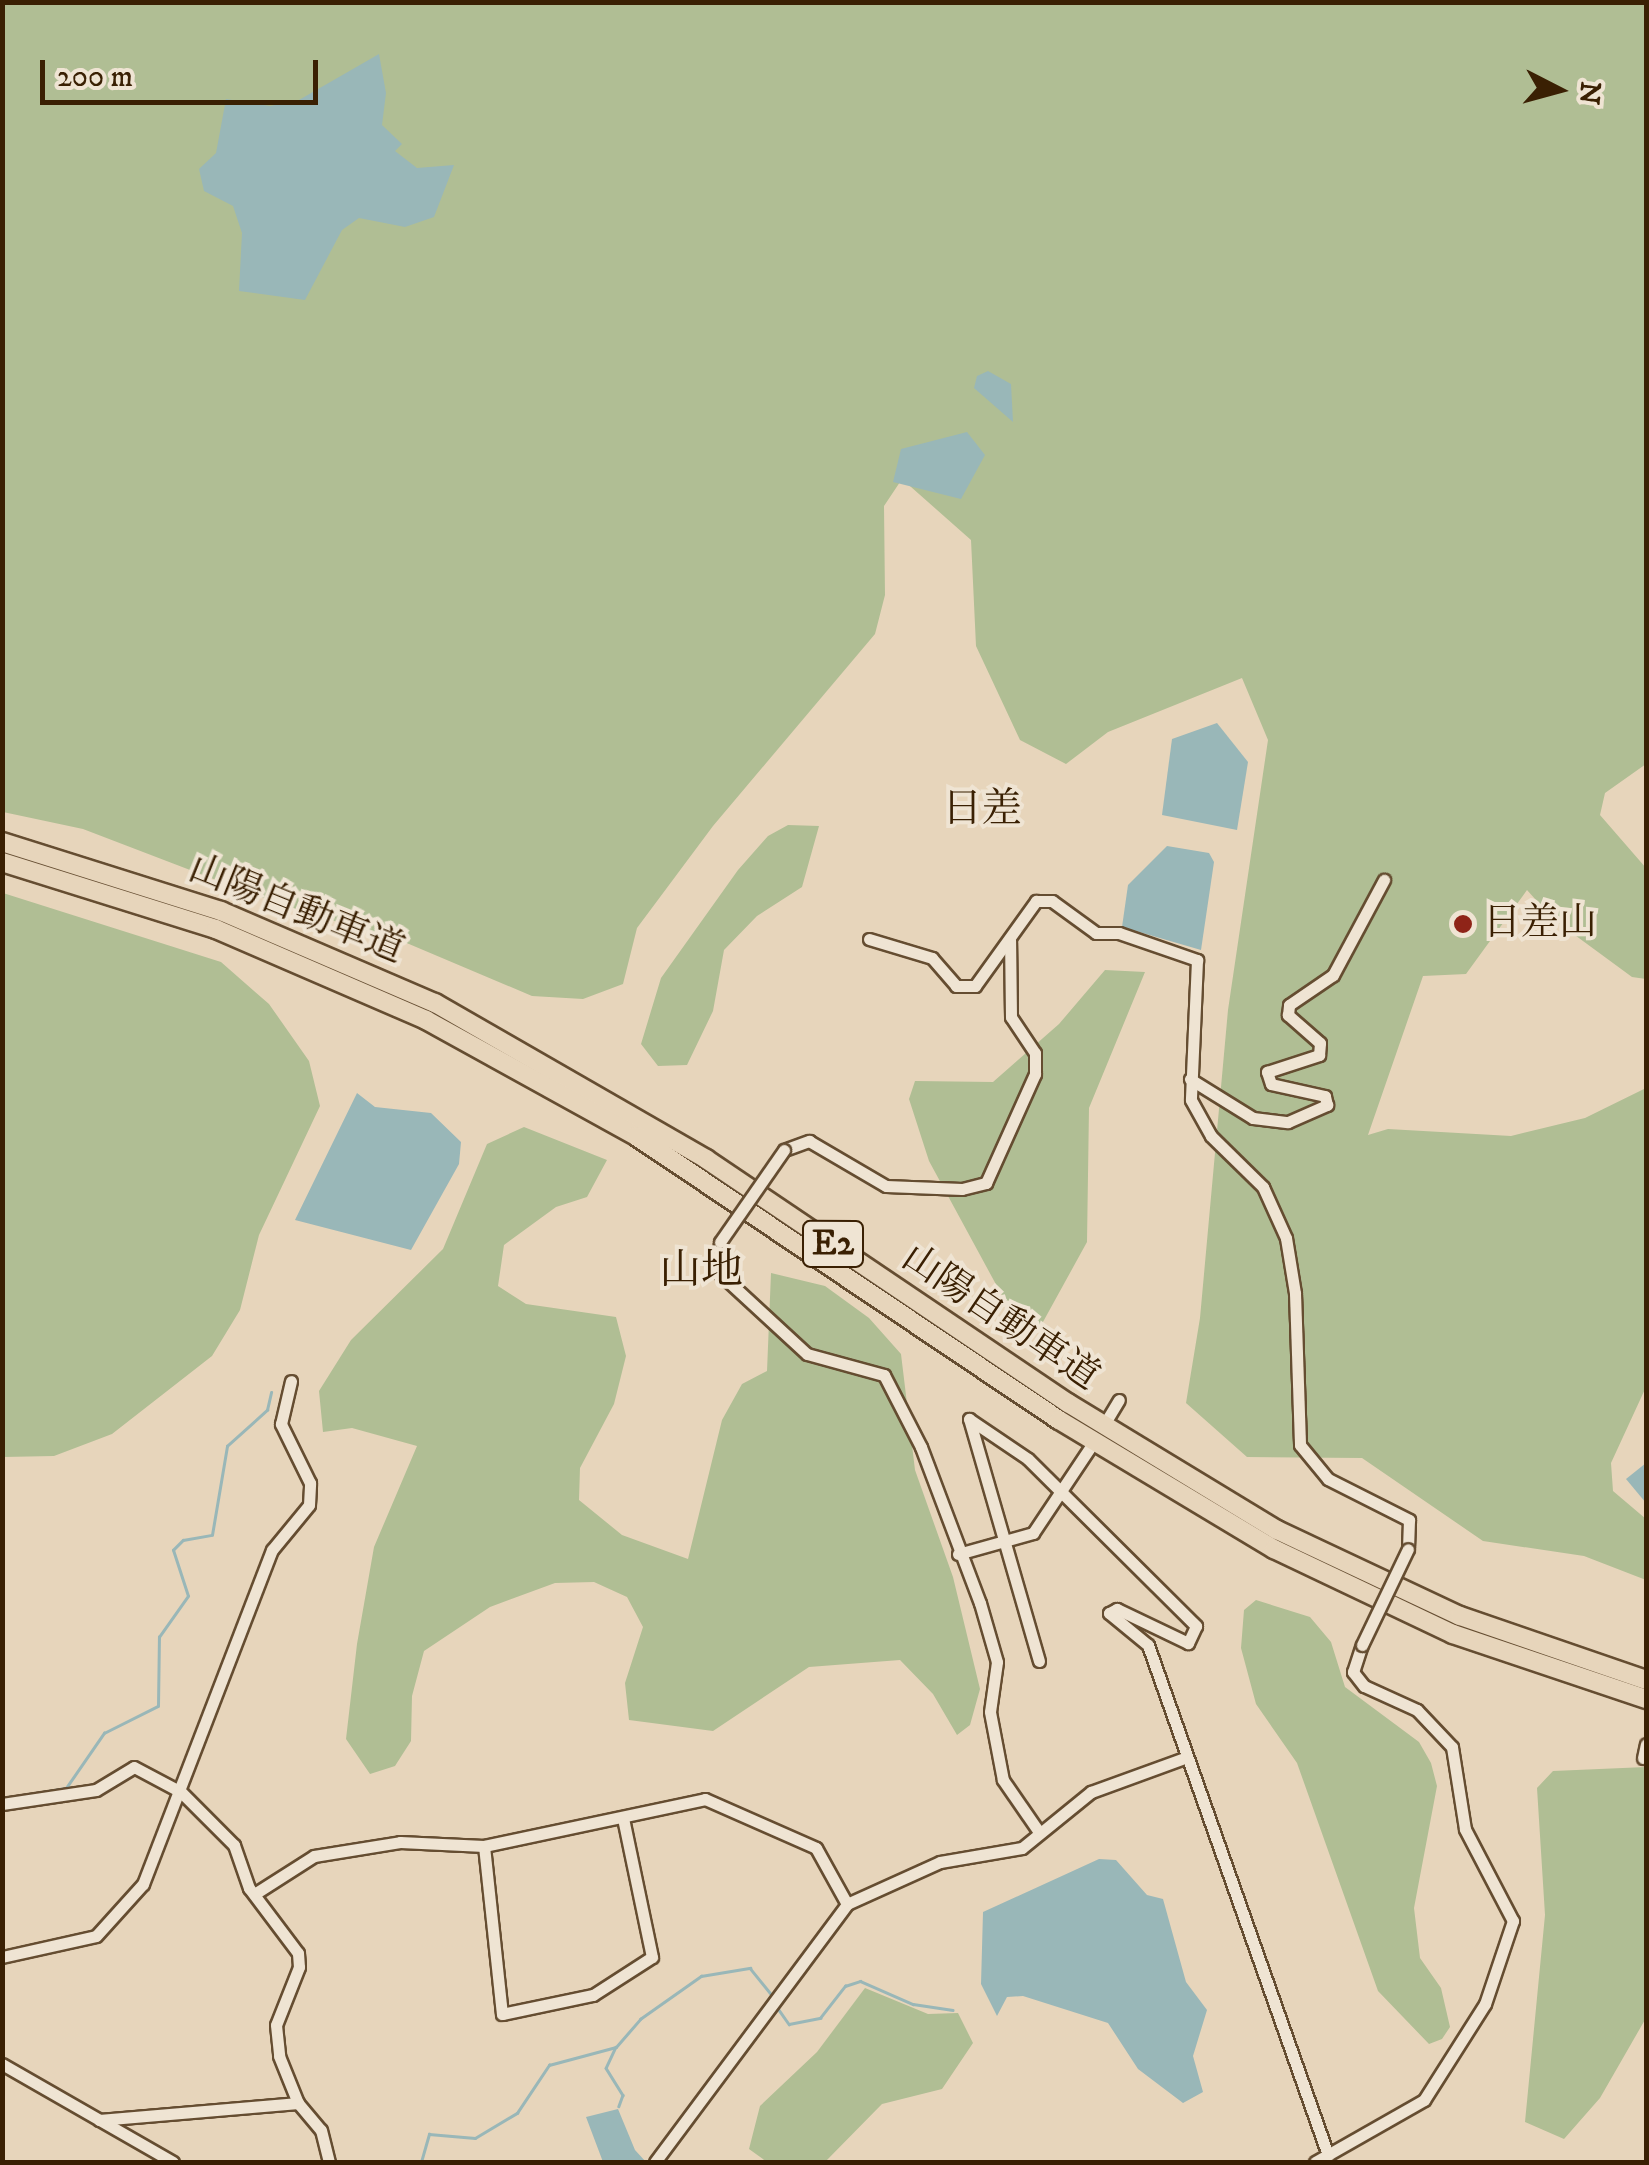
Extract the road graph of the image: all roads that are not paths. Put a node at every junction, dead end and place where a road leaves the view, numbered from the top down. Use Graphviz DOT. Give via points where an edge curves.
graph roads {
  1 [pos="2,842"];
  2 [pos="2,862"];
  3 [pos="1384,880"];
  4 [pos="868,940"];
  5 [pos="1010,940"];
  6 [pos="1190,1079"];
  7 [pos="291,1381"];
  8 [pos="1119,1400"];
  9 [pos="1108,1418"];
  10 [pos="1089,1449"];
  11 [pos="1062,1494"];
  12 [pos="1004,1542"];
  13 [pos="958,1554"];
  14 [pos="1039,1661"];
  15 [pos="1646,1680"];
  16 [pos="1646,1698"];
  17 [pos="1646,1744"];
  18 [pos="1188,1757"];
  19 [pos="1643,1758"];
  20 [pos="181,1792"];
  21 [pos="2,1804"];
  22 [pos="623,1818"];
  23 [pos="1039,1832"];
  24 [pos="484,1846"];
  25 [pos="256,1893"];
  26 [pos="847,1904"];
  27 [pos="2,1957"];
  28 [pos="2,2064"];
  29 [pos="298,2103"];
  30 [pos="99,2120"];
  31 [pos="1328,2154"];
  32 [pos="173,2162"];
  33 [pos="329,2162"];
  34 [pos="655,2162"];
  35 [pos="1316,2162"];
  1 -- 15 [label="highway, 山陽自動車道 / E2" via="222,911 435,1003 706,1158 1068,1403 1277,1530 1460,1616"];
  2 -- 16 [label="highway, 山陽自動車道 / E2" via="216,929 426,1020 636,1136 1059,1420 1274,1549 1453,1634"];
  3 -- 6 [label="street" via="1333,975 1289,1006 1288,1015 1320,1042 1319,1054 1268,1072 1271,1084 1325,1096 1328,1106 1288,1122 1253,1118"];
  4 -- 5 [label="street" via="932,958 956,986 975,986"];
  5 -- 6 [label="street" via="1036,901 1052,902 1096,933 1120,933 1197,960"];
  5 -- 13 [label="street, bridge" via="1012,1017 1035,1053 1035,1074 986,1183 962,1190 886,1186 809,1141 784,1150 720,1242 718,1272 807,1354 884,1376 922,1447"];
  6 -- 31 [label="street, bridge" via="1196,1116 1263,1188 1286,1238 1296,1294 1300,1445 1328,1480 1408,1520 1408,1548 1352,1672 1364,1686 1417,1710 1452,1747 1465,1829 1513,1921 1485,2004 1424,2100"];
  7 -- 20 [label="street" via="281,1424 310,1482 308,1505 272,1550"];
  8 -- 9 [label="street"];
  10 -- 11 [label="street"];
  11 -- 12 [label="street" via="1033,1534"];
  11 -- 12 [label="street" via="1028,1460 969,1419"];
  11 -- 18 [label="street" via="1196,1626 1188,1643 1117,1608 1109,1613 1148,1645"];
  12 -- 13 [label="street"];
  12 -- 14 [label="street"];
  13 -- 23 [label="street" via="997,1662 990,1712 1003,1780"];
  17 -- 19 [label="street"];
  18 -- 23 [label="street" via="1091,1792"];
  18 -- 31 [label="street"];
  20 -- 21 [label="street" via="134,1767 96,1790"];
  20 -- 25 [label="street" via="234,1845"];
  20 -- 27 [label="street" via="143,1884 96,1936"];
  22 -- 24 [label="street"];
  22 -- 24 [label="street" via="652,1956 593,1995 502,2014"];
  22 -- 26 [label="street" via="684,1802 726,1804 816,1848"];
  23 -- 26 [label="street" via="1022,1848 940,1862"];
  24 -- 25 [label="street" via="400,1842 314,1856"];
  25 -- 29 [label="street" via="300,1960 276,2025"];
  26 -- 34 [label="street"];
  28 -- 30 [label="street"];
  29 -- 30 [label="street"];
  29 -- 33 [label="street" via="321,2130"];
  30 -- 32 [label="street"];
  31 -- 35 [label="street"];
}
